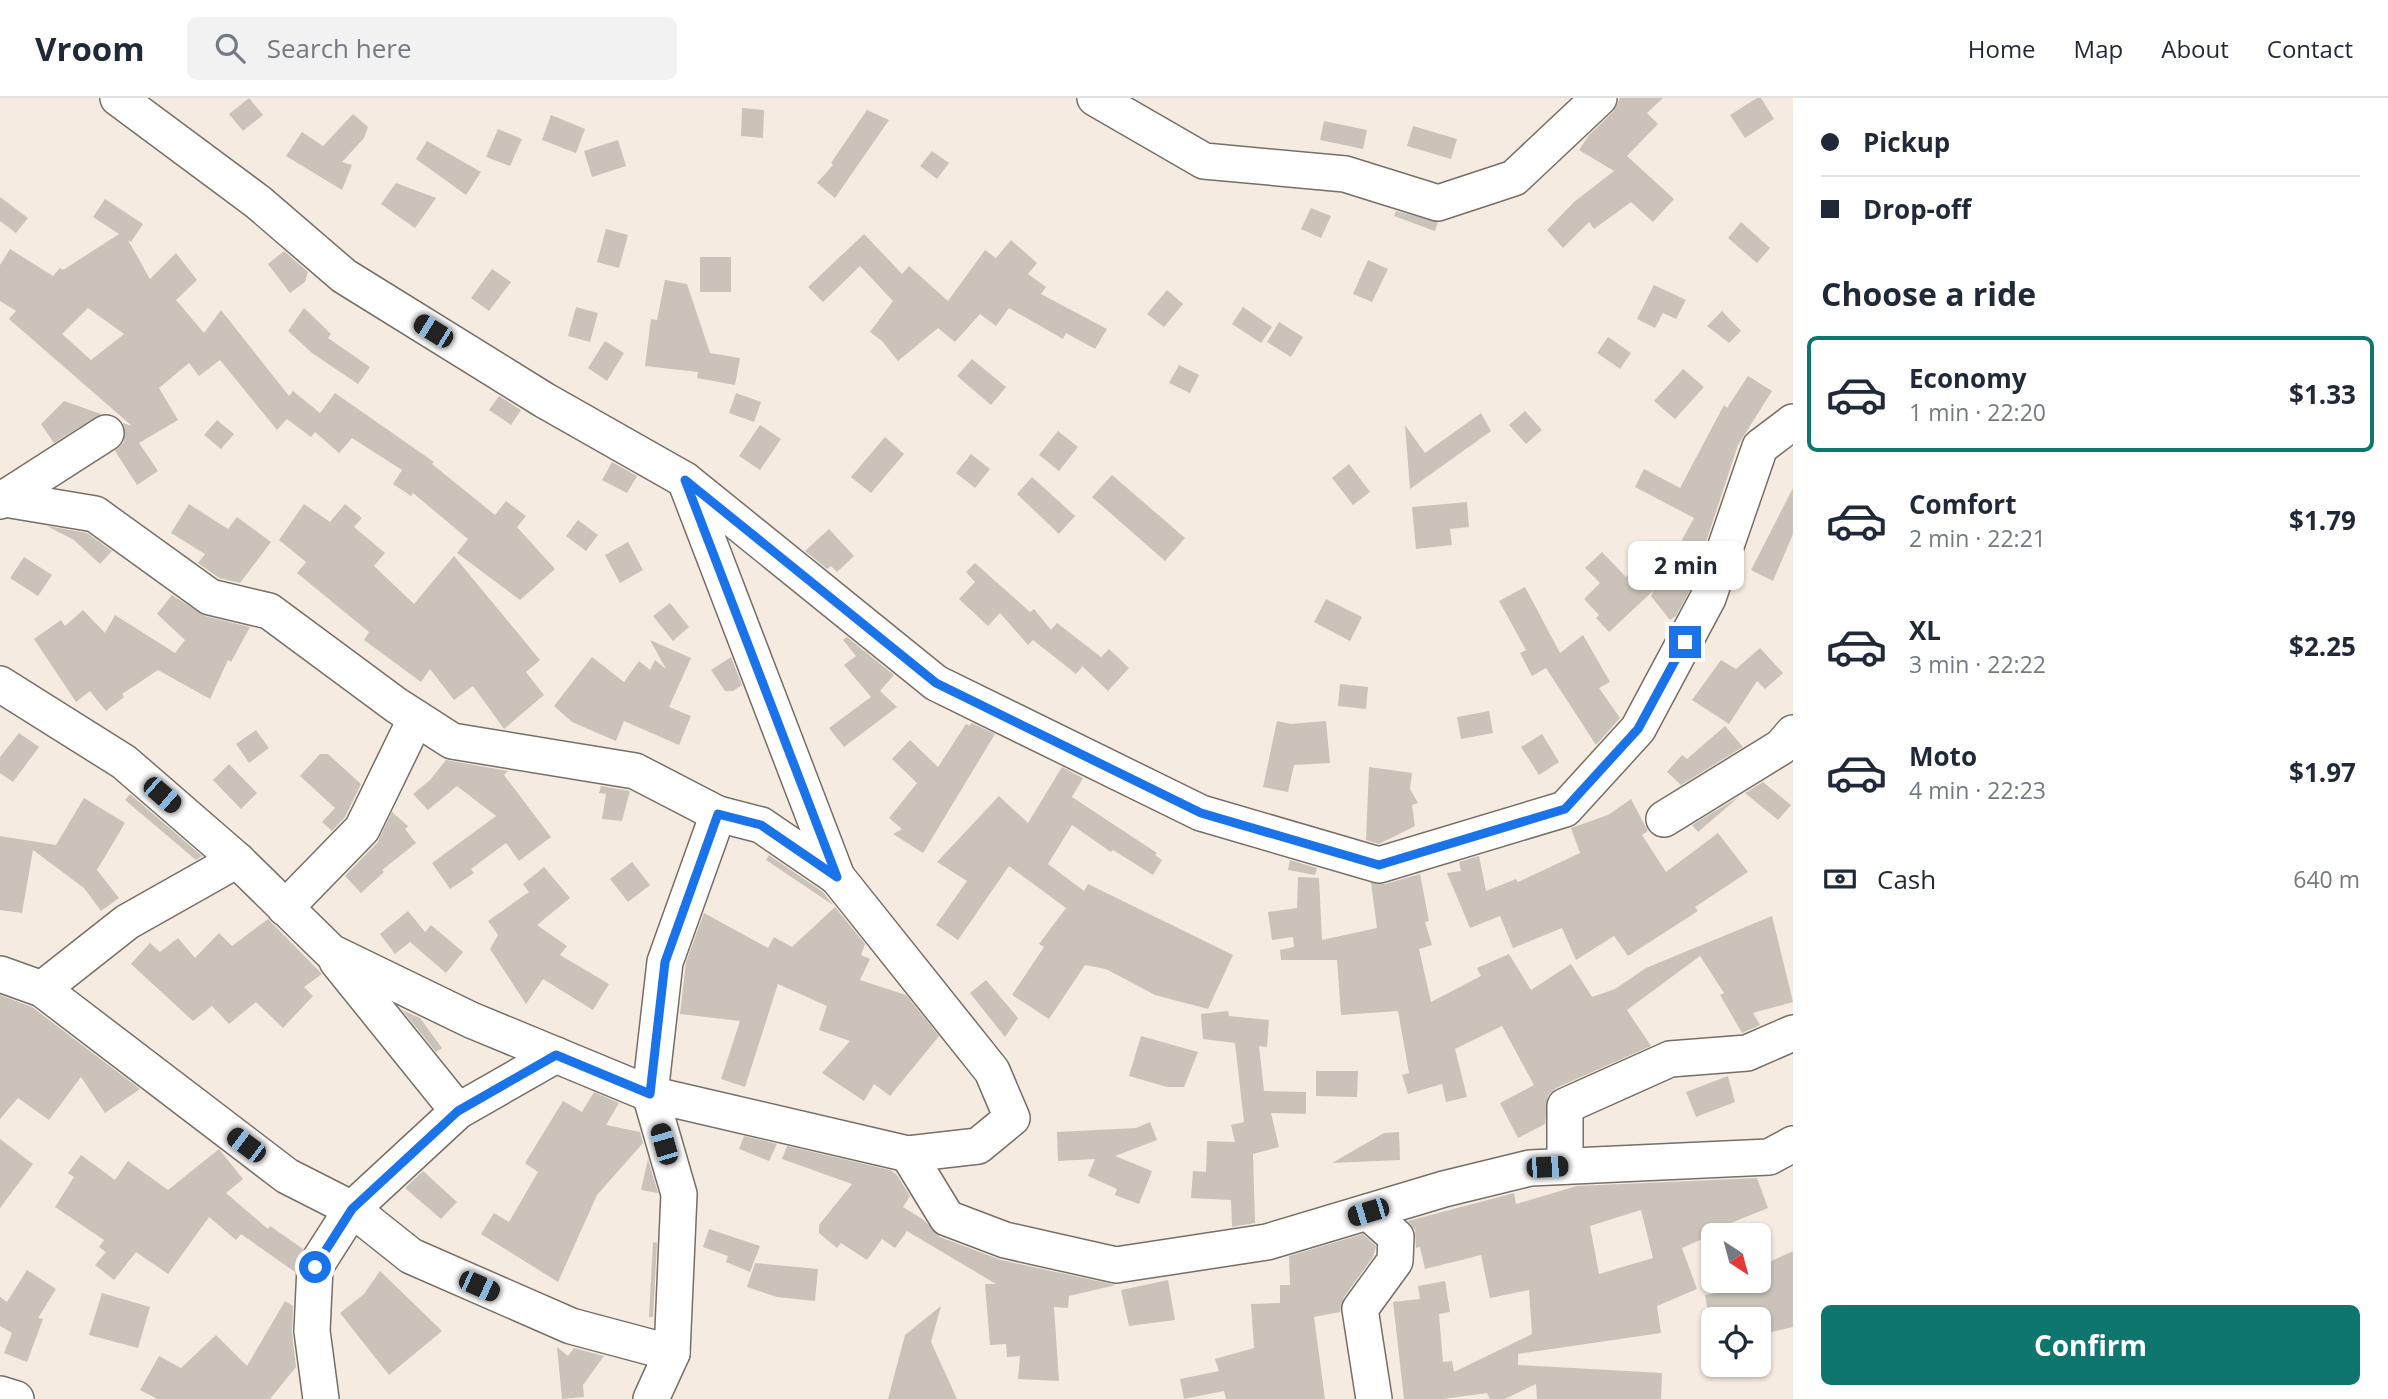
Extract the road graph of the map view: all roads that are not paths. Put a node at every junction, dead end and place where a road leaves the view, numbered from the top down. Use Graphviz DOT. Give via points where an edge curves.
graph roads {
  1 [pos="118,98"];
  2 [pos="1095,98"];
  3 [pos="1599,98"];
  4 [pos="1793,422"];
  5 [pos="106,433"];
  6 [pos="685,480"];
  7 [pos="2,500"];
  8 [pos="0,684"];
  9 [pos="416,718"];
  10 [pos="1793,733"];
  11 [pos="718,814"];
  12 [pos="1664,819"];
  13 [pos="237,860"];
  14 [pos="837,877"];
  15 [pos="285,908"];
  16 [pos="331,952"];
  17 [pos="0,974"];
  18 [pos="42,989"];
  19 [pos="1793,1032"];
  20 [pos="556,1055"];
  21 [pos="650,1094"];
  22 [pos="458,1111"];
  23 [pos="1793,1144"];
  24 [pos="908,1154"];
  25 [pos="1564,1166"];
  26 [pos="352,1209"];
  27 [pos="1368,1212"];
  28 [pos="672,1353"];
  29 [pos="0,1394"];
  30 [pos="16,1399"];
  31 [pos="321,1399"];
  32 [pos="651,1399"];
  33 [pos="1374,1399"];
  1 -- 6 [label="street" via="258,202 344,276 544,400"];
  2 -- 3 [label="street" via="1204,161 1345,174 1438,203 1514,177"];
  4 -- 6 [label="street" via="1760,447 1708,598 1638,729 1565,809 1379,865 1201,813 936,683"];
  5 -- 7 [label="street"];
  6 -- 14 [label="street"];
  7 -- 9 [label="street" via="95,514 209,597 269,611"];
  8 -- 13 [label="street" via="124,762"];
  9 -- 11 [label="street" via="452,741 635,771"];
  9 -- 15 [label="street" via="362,829"];
  10 -- 12 [label="street" via="1781,747"];
  11 -- 14 [label="street" via="761,825"];
  11 -- 21 [label="street" via="665,962"];
  13 -- 15 [label="street"];
  13 -- 18 [label="street" via="127,922"];
  14 -- 24 [label="street" via="992,1071 1012,1118 978,1146"];
  15 -- 16 [label="street"];
  16 -- 20 [label="street" via="471,1020"];
  16 -- 22 [label="street"];
  17 -- 18 [label="street"];
  18 -- 26 [label="street" via="287,1176"];
  19 -- 25 [label="street" via="1748,1053 1670,1059 1565,1106"];
  20 -- 21 [label="street"];
  20 -- 22 [label="street"];
  21 -- 24 [label="street"];
  21 -- 28 [label="street" via="679,1194"];
  22 -- 26 [label="street"];
  23 -- 25 [label="street" via="1769,1157"];
  24 -- 27 [label="street" via="947,1218 1005,1240 1116,1265 1266,1242"];
  25 -- 27 [label="street" via="1530,1168"];
  26 -- 28 [label="street" via="411,1256 571,1326"];
  26 -- 31 [label="street" via="315,1267 312,1331"];
  27 -- 33 [label="street" via="1395,1237 1395,1261 1360,1309"];
  28 -- 32 [label="street"];
  29 -- 30 [label="street"];
}
